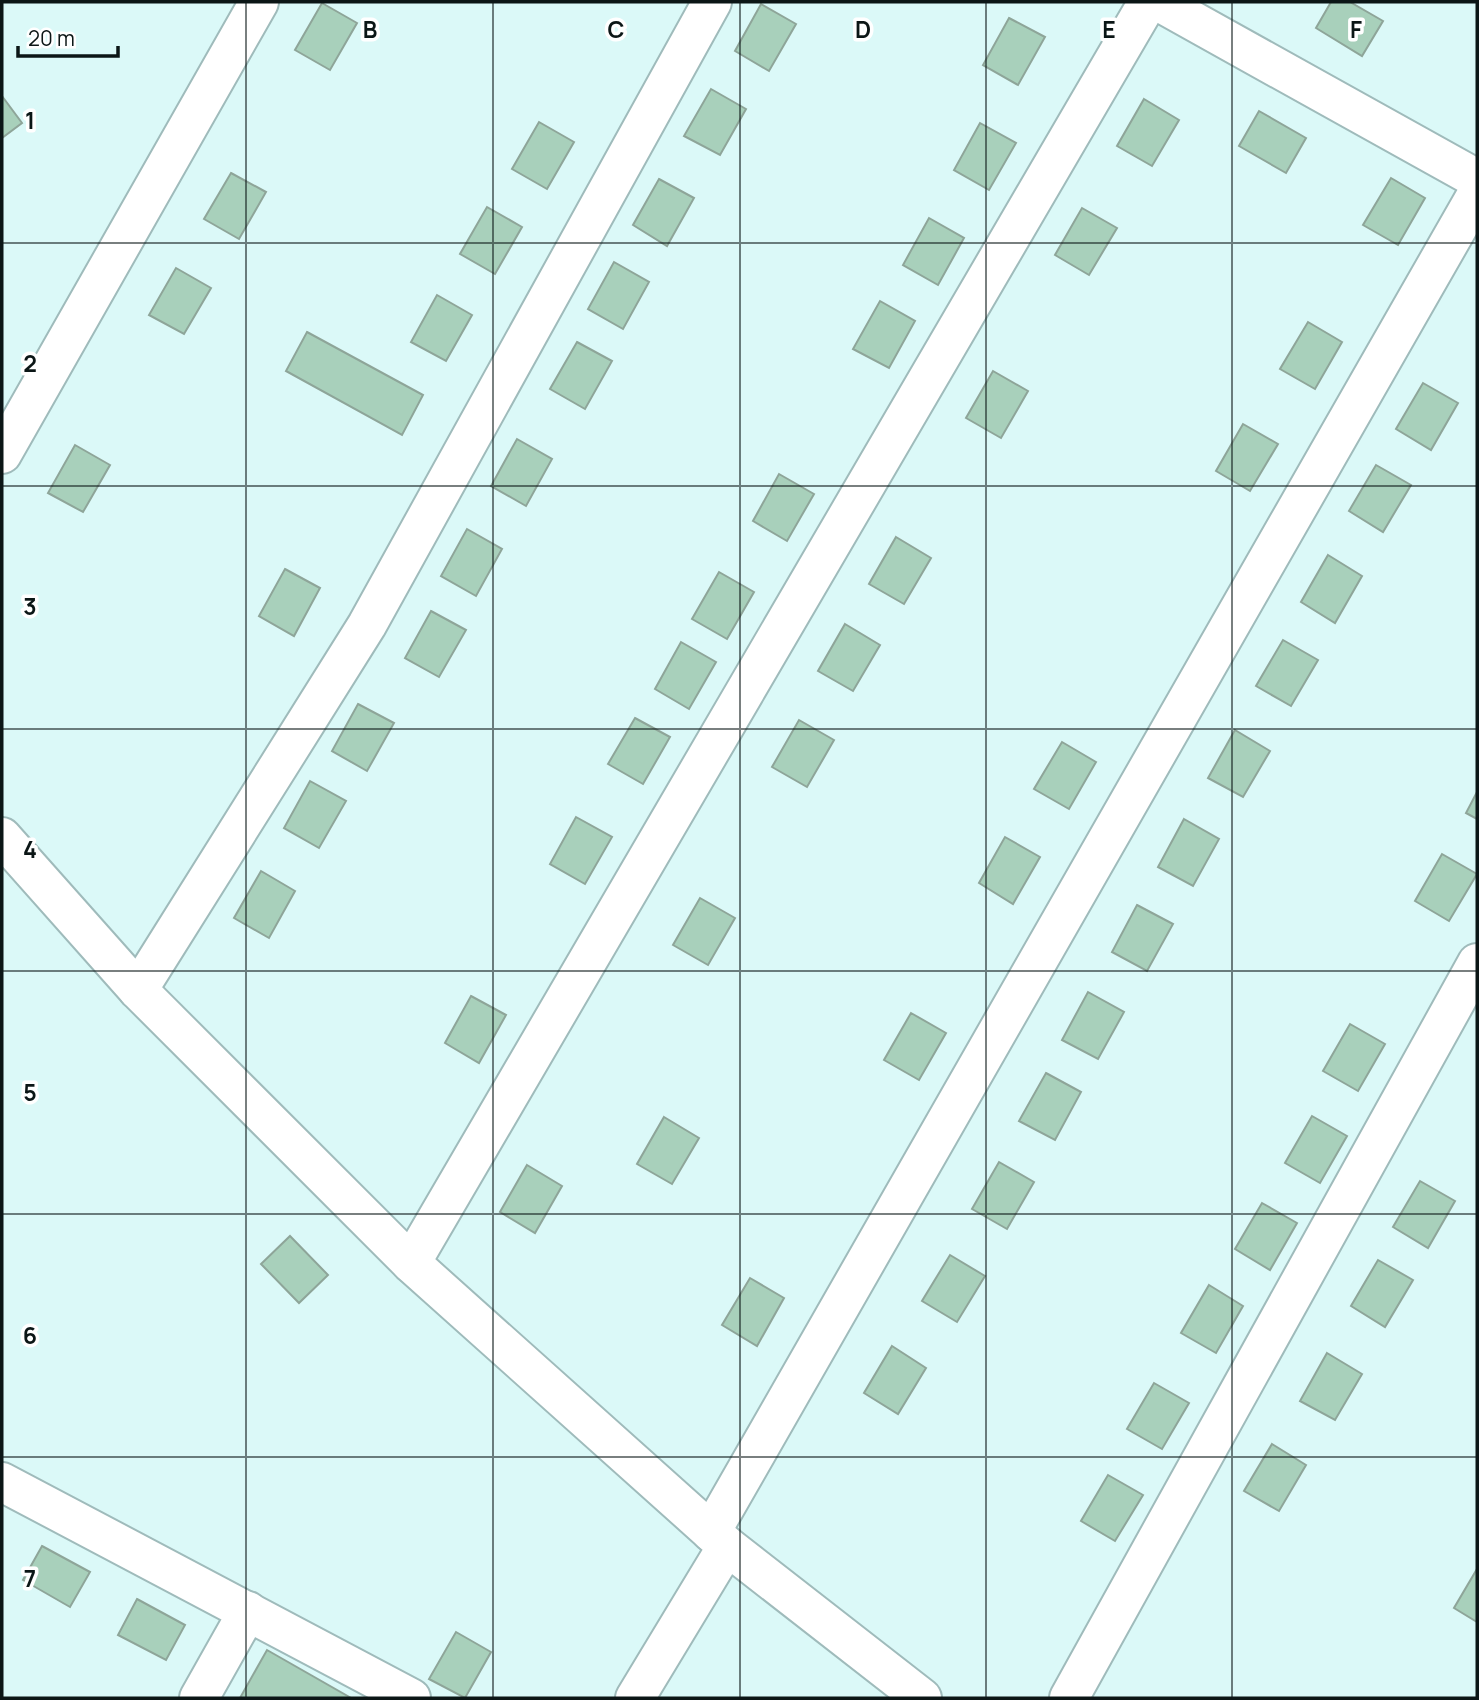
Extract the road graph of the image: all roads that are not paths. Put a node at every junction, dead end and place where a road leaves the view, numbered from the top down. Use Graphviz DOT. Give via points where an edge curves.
graph roads {
  1 [pos="259,2"];
  2 [pos="712,2"];
  3 [pos="1148,2"];
  4 [pos="1158,2"];
  5 [pos="1477,179"];
  6 [pos="1477,194"];
  7 [pos="2,454"];
  8 [pos="2,837"];
  9 [pos="1477,963"];
  10 [pos="138,990"];
  11 [pos="411,1264"];
  12 [pos="2,1482"];
  13 [pos="719,1539"];
  14 [pos="248,1611"];
  15 [pos="199,1698"];
  16 [pos="411,1698"];
  17 [pos="635,1698"];
  18 [pos="922,1698"];
  19 [pos="1069,1698"];
  1 -- 7 [label="street"];
  2 -- 10 [label="street" via="367,625"];
  3 -- 11 [label="street"];
  4 -- 5 [label="street"];
  6 -- 13 [label="street"];
  8 -- 10 [label="street"];
  9 -- 19 [label="street"];
  10 -- 11 [label="street"];
  11 -- 13 [label="street"];
  12 -- 14 [label="street"];
  13 -- 17 [label="street"];
  13 -- 18 [label="street"];
  14 -- 15 [label="street"];
  14 -- 16 [label="street"];
}
